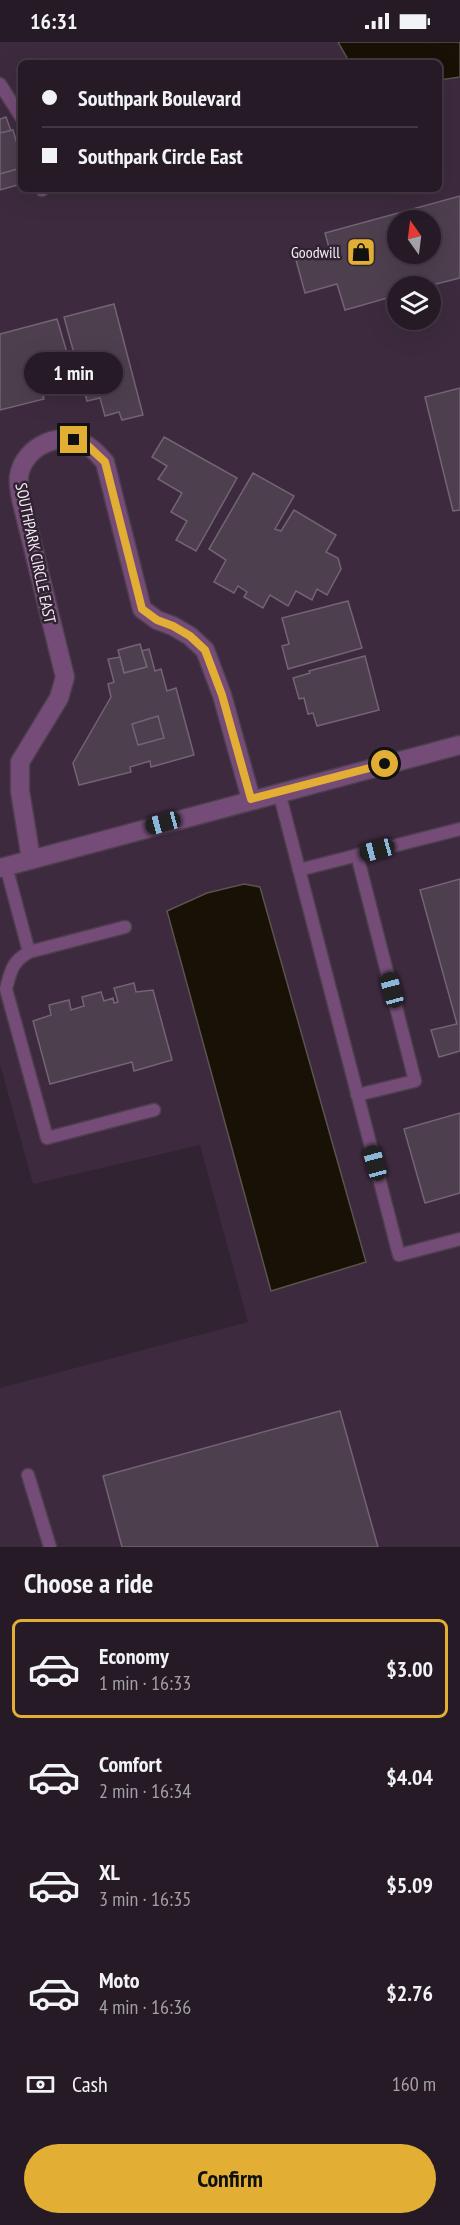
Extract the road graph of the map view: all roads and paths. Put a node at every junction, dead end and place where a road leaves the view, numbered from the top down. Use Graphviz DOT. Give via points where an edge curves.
graph roads {
  1 [pos="0,84"];
  2 [pos="18,112"];
  3 [pos="460,745"];
  4 [pos="279,792"];
  5 [pos="251,799"];
  6 [pos="460,829"];
  7 [pos="357,855"];
  8 [pos="31,859"];
  9 [pos="3,867"];
  10 [pos="299,870"];
  11 [pos="125,927"];
  12 [pos="29,951"];
  13 [pos="357,1095"];
  14 [pos="154,1110"];
  15 [pos="460,1239"];
  16 [pos="28,1475"];
  17 [pos="50,1547"];
  1 -- 2 [label="lane"];
  3 -- 4 [label="street"];
  4 -- 5 [label="street"];
  4 -- 10 [label="lane"];
  5 -- 8 [label="street"];
  5 -- 8 [label="street, SOUTHPARK CIRCLE EAST" via="205,650 190,636 142,609 105,462 87,445 60,439 31,452 19,477 65,677 59,698 20,762 20,791"];
  6 -- 7 [label="lane"];
  7 -- 10 [label="lane"];
  7 -- 13 [label="lane" via="415,1081"];
  8 -- 9 [label="street"];
  9 -- 12 [label="lane"];
  10 -- 13 [label="lane"];
  11 -- 12 [label="lane"];
  12 -- 14 [label="lane" via="17,959 6,989 47,1138"];
  13 -- 15 [label="lane" via="399,1255"];
  16 -- 17 [label="lane"];
}
